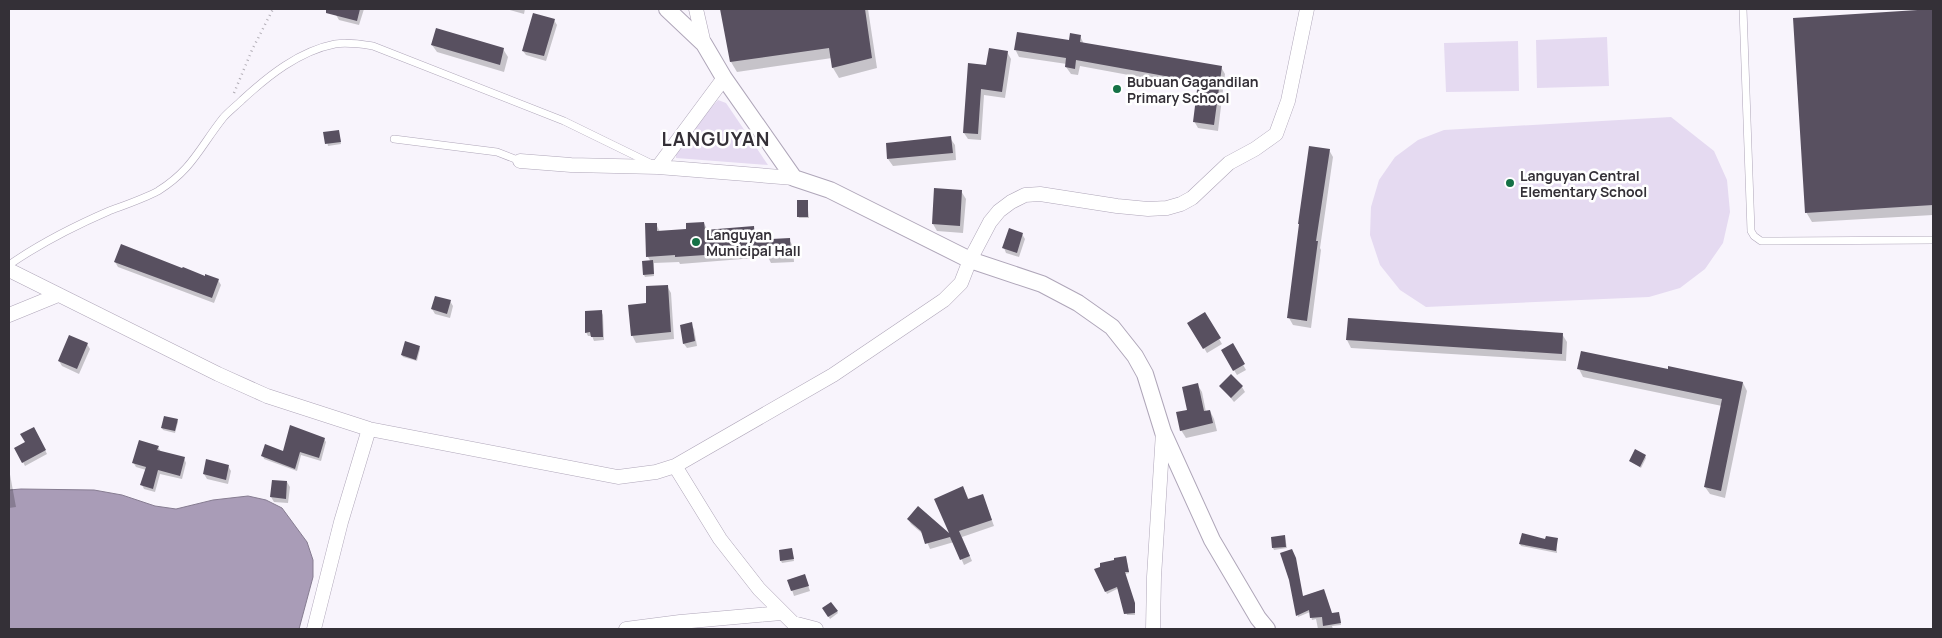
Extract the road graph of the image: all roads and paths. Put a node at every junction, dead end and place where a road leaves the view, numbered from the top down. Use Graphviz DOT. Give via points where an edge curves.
graph roads {
  1 [pos="273,9"];
  2 [pos="667,9"];
  3 [pos="696,9"];
  4 [pos="1307,9"];
  5 [pos="1743,9"];
  6 [pos="704,44"];
  7 [pos="724,78"];
  8 [pos="224,117"];
  9 [pos="394,139"];
  10 [pos="520,161"];
  11 [pos="658,167"];
  12 [pos="794,178"];
  13 [pos="1933,240"];
  14 [pos="970,260"];
  15 [pos="9,265"];
  16 [pos="9,270"];
  17 [pos="58,295"];
  18 [pos="9,316"];
  19 [pos="369,429"];
  20 [pos="1162,432"];
  21 [pos="675,466"];
  22 [pos="781,613"];
  23 [pos="314,629"];
  24 [pos="626,629"];
  25 [pos="816,629"];
  26 [pos="1153,629"];
  27 [pos="1267,629"];
  1 -- 8 [label="path"];
  2 -- 6 [label="street"];
  3 -- 6 [label="street"];
  4 -- 14 [label="street" via="1288,101 1276,134 1256,150 1229,163 1192,198 1166,208 1148,209 1055,195 1025,195 999,211"];
  5 -- 13 [label="lane" via="1751,231 1754,236 1761,241"];
  6 -- 7 [label="street"];
  7 -- 11 [label="street"];
  7 -- 12 [label="street"];
  8 -- 11 [label="lane" via="260,84 292,61 335,44 359,44 373,46 564,122"];
  8 -- 15 [label="lane" via="179,176 156,191 60,233"];
  9 -- 10 [label="lane" via="497,152"];
  10 -- 11 [label="street" via="571,166"];
  11 -- 12 [label="street"];
  12 -- 14 [label="street" via="830,190"];
  14 -- 20 [label="street" via="1042,284 1078,303 1112,327 1145,374"];
  14 -- 21 [label="street" via="954,292 913,322 833,375"];
  16 -- 17 [label="street"];
  17 -- 18 [label="street"];
  17 -- 19 [label="street" via="259,392"];
  19 -- 21 [label="street" via="618,477"];
  19 -- 23 [label="street"];
  20 -- 26 [label="street"];
  20 -- 27 [label="street" via="1212,540"];
  21 -- 22 [label="street" via="720,539"];
  22 -- 24 [label="street"];
  22 -- 25 [label="street" via="792,623"];
}
